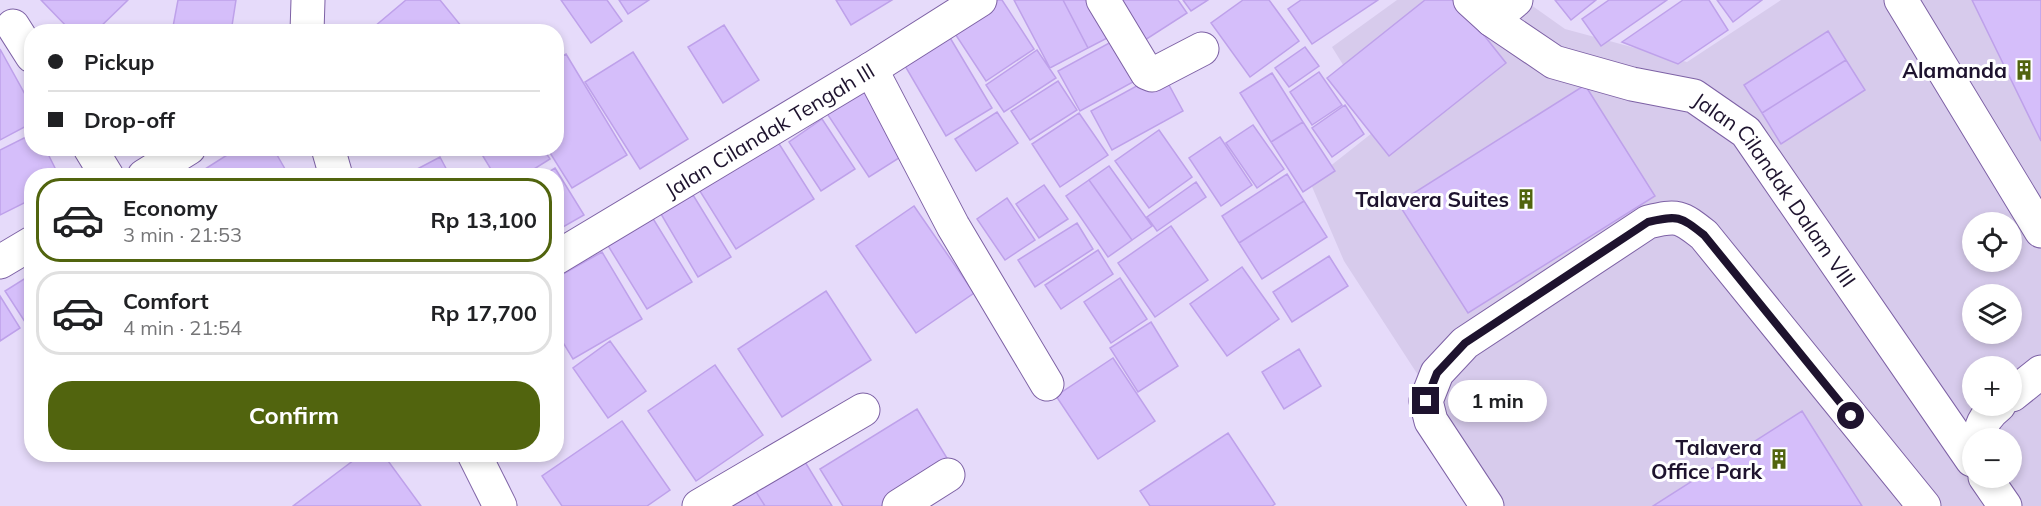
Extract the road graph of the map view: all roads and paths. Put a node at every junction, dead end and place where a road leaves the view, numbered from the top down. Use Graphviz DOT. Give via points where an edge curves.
graph roads {
  1 [pos="308,0"];
  2 [pos="980,0"];
  3 [pos="1103,0"];
  4 [pos="1901,0"];
  5 [pos="1492,6"];
  6 [pos="307,24"];
  7 [pos="13,26"];
  8 [pos="24,43"];
  9 [pos="1202,49"];
  10 [pos="871,69"];
  11 [pos="176,156"];
  12 [pos="157,168"];
  13 [pos="2041,231"];
  14 [pos="24,248"];
  15 [pos="564,253"];
  16 [pos="0,262"];
  17 [pos="2041,372"];
  18 [pos="1047,384"];
  19 [pos="2022,387"];
  20 [pos="863,410"];
  21 [pos="1962,445"];
  22 [pos="478,462"];
  23 [pos="948,475"];
  24 [pos="1993,488"];
  25 [pos="2010,488"];
  26 [pos="500,506"];
  27 [pos="699,506"];
  28 [pos="898,506"];
  29 [pos="1487,506"];
  30 [pos="1924,506"];
  31 [pos="2005,506"];
  32 [pos="2021,506"];
  1 -- 6 [label="street"];
  2 -- 10 [label="street, Jalan Cilandak Tengah III"];
  3 -- 9 [label="street" via="1147,73 1152,75"];
  4 -- 13 [label="street"];
  5 -- 21 [label="street, Jalan Cilandak Dalam VIII" via="1554,62 1694,96 1746,132"];
  7 -- 8 [label="street"];
  10 -- 15 [label="street, Jalan Cilandak Tengah III"];
  10 -- 18 [label="street" via="953,226"];
  11 -- 12 [label="street"];
  14 -- 16 [label="street"];
  17 -- 19 [label="street"];
  20 -- 27 [label="street"];
  22 -- 26 [label="street"];
  23 -- 28 [label="street"];
  24 -- 31 [label="street"];
  25 -- 32 [label="street"];
  29 -- 30 [label="street" via="1431,421 1426,401 1437,373 1465,343 1648,222 1671,217 1684,219 1704,235"];
}
